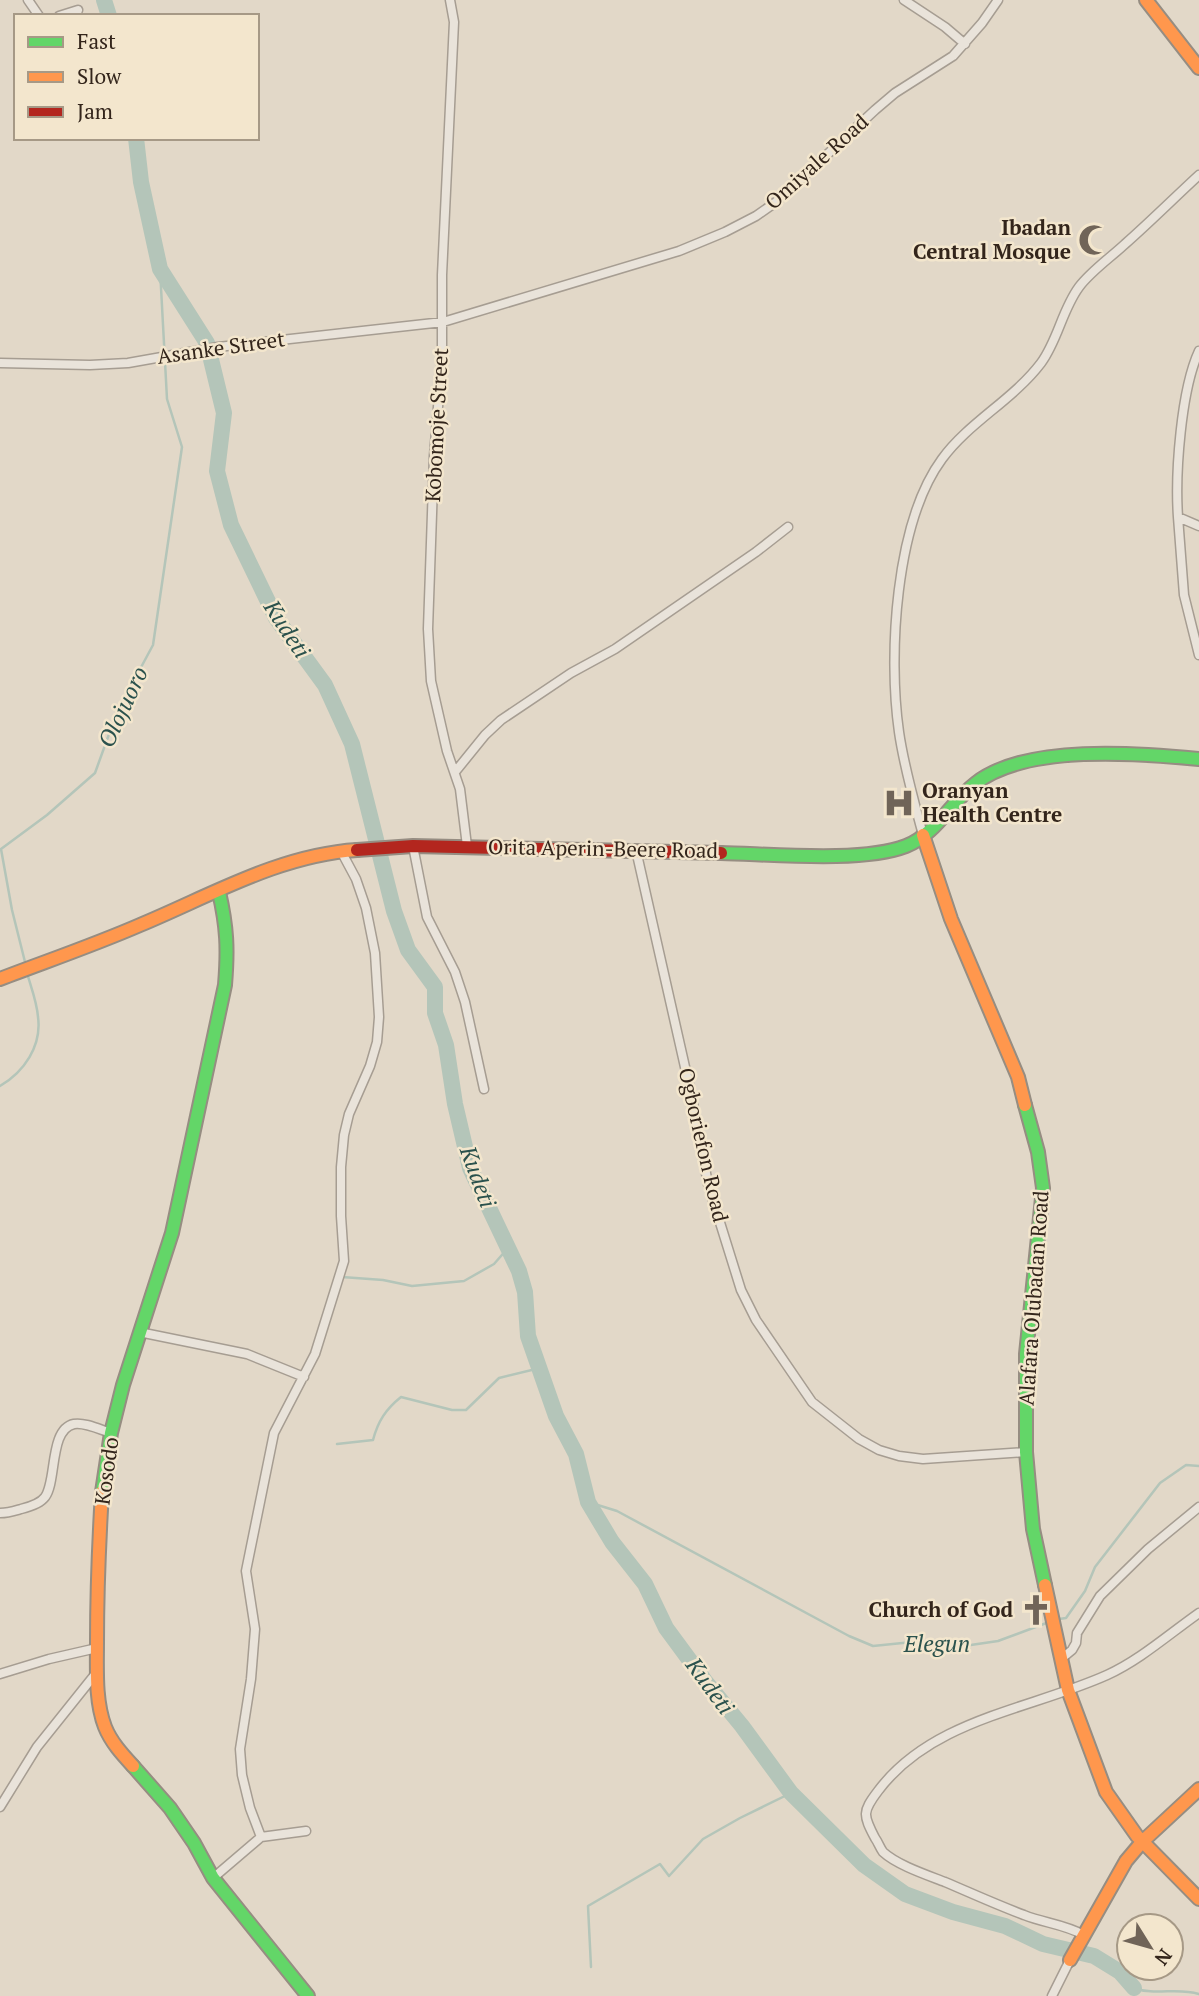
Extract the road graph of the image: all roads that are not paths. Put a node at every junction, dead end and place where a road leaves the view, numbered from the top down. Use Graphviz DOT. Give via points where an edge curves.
graph roads {
  1 [pos="450,0"];
  2 [pos="904,0"];
  3 [pos="998,0"];
  4 [pos="1146,0"];
  5 [pos="1157,0"];
  6 [pos="78,10"];
  7 [pos="65,14"];
  8 [pos="965,44"];
  9 [pos="1199,54"];
  10 [pos="1199,68"];
  11 [pos="1199,175"];
  12 [pos="443,322"];
  13 [pos="1199,351"];
  14 [pos="0,363"];
  15 [pos="1178,517"];
  16 [pos="1199,526"];
  17 [pos="788,527"];
  18 [pos="1199,655"];
  19 [pos="1199,760"];
  20 [pos="455,772"];
  21 [pos="923,835"];
  22 [pos="413,846"];
  23 [pos="467,846"];
  24 [pos="636,849"];
  25 [pos="341,851"];
  26 [pos="219,892"];
  27 [pos="0,979"];
  28 [pos="484,1089"];
  29 [pos="139,1332"];
  30 [pos="304,1377"];
  31 [pos="111,1433"];
  32 [pos="1026,1452"];
  33 [pos="1199,1507"];
  34 [pos="0,1513"];
  35 [pos="1199,1613"];
  36 [pos="97,1648"];
  37 [pos="1061,1659"];
  38 [pos="97,1672"];
  39 [pos="0,1674"];
  40 [pos="1068,1690"];
  41 [pos="1199,1789"];
  42 [pos="0,1807"];
  43 [pos="306,1831"];
  44 [pos="261,1837"];
  45 [pos="1142,1842"];
  46 [pos="214,1878"];
  47 [pos="1199,1899"];
  48 [pos="1081,1939"];
  49 [pos="1070,1960"];
  50 [pos="308,1996"];
  51 [pos="1052,1996"];
  1 -- 12 [label="street, Kobomoje Street" via="454,22"];
  2 -- 8 [label="street"];
  3 -- 8 [label="street, Omiyale Road"];
  4 -- 10 [label="main road"];
  5 -- 9 [label="main road"];
  6 -- 7 [label="street"];
  8 -- 12 [label="street, Omiyale Road" via="895,93 776,202 746,222 645,263"];
  11 -- 21 [label="street" via="1078,288 1041,362 951,447 930,478 907,545 895,643 899,730"];
  12 -- 14 [label="street, Asanke Street" via="218,347 128,363"];
  12 -- 20 [label="street, Kobomoje Street" via="428,629 431,681"];
  13 -- 15 [label="street" via="1184,412"];
  15 -- 16 [label="street"];
  15 -- 18 [label="street" via="1184,595"];
  17 -- 20 [label="street" via="615,649 501,720"];
  19 -- 21 [label="main road, Orita Aperin-Beere Road" via="1097,756 1009,764 974,783"];
  20 -- 23 [label="street, Kobomoje Street"];
  21 -- 24 [label="main road, Orita Aperin-Beere Road" via="903,848 864,854"];
  21 -- 32 [label="main road, Alafara Olubadan Road" via="963,949 1018,1077 1038,1152 1042,1200 1026,1354"];
  22 -- 23 [label="main road, Orita Aperin-Beere Road"];
  22 -- 25 [label="main road, Orita Aperin-Beere Road"];
  22 -- 28 [label="street" via="427,917 465,1002"];
  23 -- 24 [label="main road, Orita Aperin-Beere Road"];
  24 -- 32 [label="street, Ogboriefon Road" via="708,1184 741,1290 756,1320 812,1402 879,1450 923,1458"];
  25 -- 26 [label="main road, Orita Aperin-Beere Road" via="274,867"];
  25 -- 30 [label="street" via="359,889 373,942 379,1017 370,1066 344,1135 344,1261 323,1333"];
  26 -- 27 [label="main road, Orita Aperin-Beere Road"];
  26 -- 29 [label="main road, Kosodo" via="227,926 225,985 172,1233"];
  29 -- 30 [label="street" via="247,1354"];
  29 -- 31 [label="main road, Kosodo"];
  30 -- 44 [label="street" via="274,1433 246,1571 255,1629 240,1749 242,1775"];
  31 -- 34 [label="street" via="76,1423 67,1427 59,1439 48,1494 27,1507"];
  31 -- 36 [label="main road, Kosodo" via="100,1513"];
  32 -- 37 [label="main road, Alafara Olubadan Road" via="1035,1542"];
  33 -- 37 [label="street" via="1100,1596 1072,1650"];
  35 -- 40 [label="street" via="1108,1675"];
  36 -- 38 [label="main road, Kosodo"];
  36 -- 39 [label="street"];
  37 -- 40 [label="main road, Alafara Olubadan Road"];
  38 -- 42 [label="street" via="37,1747"];
  38 -- 46 [label="main road, Kosodo" via="105,1727 170,1808"];
  40 -- 45 [label="main road, Alafara Olubadan Road" via="1106,1792"];
  40 -- 48 [label="street" via="951,1733 906,1760 866,1807 865,1820 883,1851 914,1870 1024,1916 1055,1922"];
  41 -- 45 [label="main road"];
  43 -- 44 [label="street"];
  44 -- 46 [label="street"];
  45 -- 47 [label="main road, Alafara Olubadan Road"];
  45 -- 48 [label="main road" via="1114,1879"];
  46 -- 50 [label="main road, Kosodo"];
  48 -- 49 [label="main road"];
  49 -- 51 [label="street"];
}
